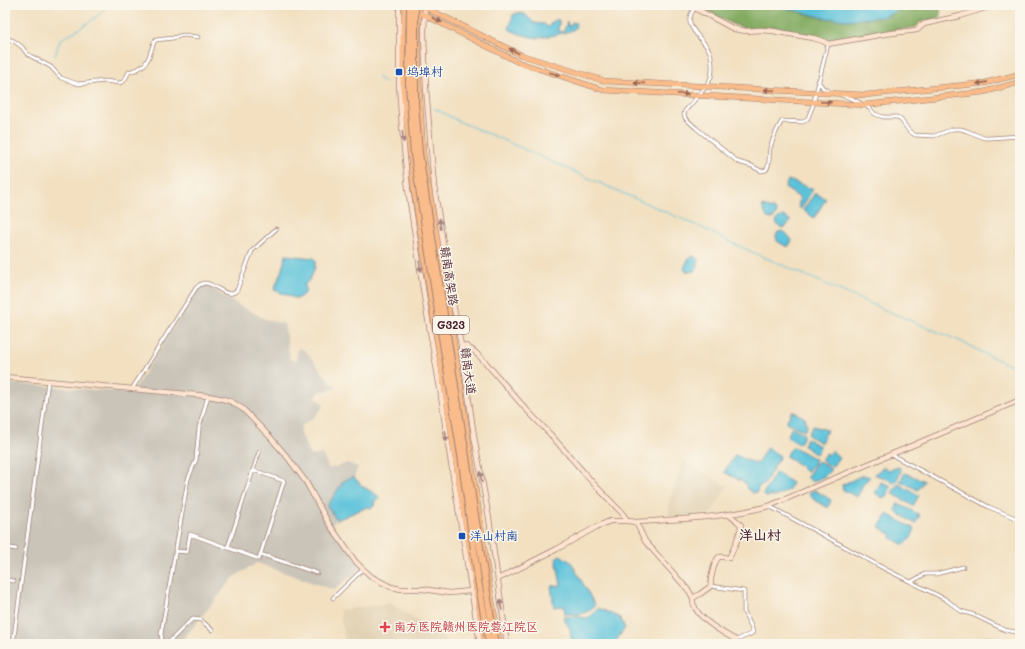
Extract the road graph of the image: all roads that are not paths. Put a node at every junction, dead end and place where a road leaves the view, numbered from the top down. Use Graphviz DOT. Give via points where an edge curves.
graph roads {
  1 [pos="404,5"];
  2 [pos="415,5"];
  3 [pos="688,5"];
  4 [pos="995,5"];
  5 [pos="422,6"];
  6 [pos="694,8"];
  7 [pos="419,11"];
  8 [pos="424,14"];
  9 [pos="403,31"];
  10 [pos="418,32"];
  11 [pos="198,37"];
  12 [pos="5,38"];
  13 [pos="828,44"];
  14 [pos="1020,74"];
  15 [pos="818,81"];
  16 [pos="1020,82"];
  17 [pos="705,86"];
  18 [pos="815,92"];
  19 [pos="834,93"];
  20 [pos="698,95"];
  21 [pos="814,102"];
  22 [pos="863,104"];
  23 [pos="1020,136"];
  24 [pos="276,229"];
  25 [pos="461,345"];
  26 [pos="459,376"];
  27 [pos="5,377"];
  28 [pos="443,379"];
  29 [pos="48,381"];
  30 [pos="132,389"];
  31 [pos="208,396"];
  32 [pos="1020,400"];
  33 [pos="465,420"];
  34 [pos="450,423"];
  35 [pos="259,452"];
  36 [pos="892,455"];
  37 [pos="252,470"];
  38 [pos="769,506"];
  39 [pos="728,515"];
  40 [pos="1020,520"];
  41 [pos="628,521"];
  42 [pos="636,522"];
  43 [pos="5,547"];
  44 [pos="228,547"];
  45 [pos="16,549"];
  46 [pos="175,551"];
  47 [pos="260,554"];
  48 [pos="963,567"];
  49 [pos="363,570"];
  50 [pos="317,573"];
  51 [pos="498,579"];
  52 [pos="5,580"];
  53 [pos="14,581"];
  54 [pos="912,582"];
  55 [pos="711,586"];
  56 [pos="490,589"];
  57 [pos="474,591"];
  58 [pos="333,598"];
  59 [pos="693,598"];
  60 [pos="498,629"];
  61 [pos="212,630"];
  62 [pos="483,632"];
  63 [pos="1020,633"];
  64 [pos="736,642"];
  65 [pos="13,644"];
  66 [pos="167,644"];
  67 [pos="480,644"];
  68 [pos="485,644"];
  69 [pos="488,644"];
  70 [pos="495,644"];
  71 [pos="500,644"];
  72 [pos="507,644"];
  1 -- 7 [label="main road"];
  1 -- 9 [label="main road, G323"];
  1 -- 57 [label="street, one-way" via="399,84 408,189"];
  1 -- 69 [label="highway, 赣南高架路, bridge" via="414,155"];
  2 -- 70 [label="highway, 赣南高架路, bridge" via="415,103 419,153"];
  3 -- 6 [label="street"];
  4 -- 13 [label="street" via="924,24 917,30"];
  5 -- 7 [label="main road, 赣南大道 / G323"];
  5 -- 8 [label="street"];
  17 -- 5 [label="main road, one-way" via="605,81 521,55"];
  6 -- 13 [label="street" via="734,29 773,31 813,38"];
  6 -- 17 [label="street" via="691,12 690,26 710,54 712,76"];
  7 -- 8 [label="main road"];
  7 -- 10 [label="main road, 赣南大道 / G323"];
  8 -- 20 [label="main road, one-way" via="518,62 603,90"];
  25 -- 8 [label="street, one-way" via="434,186 426,88"];
  9 -- 10 [label="main road"];
  9 -- 28 [label="main road, G323" via="403,88 414,190"];
  10 -- 26 [label="main road, 赣南大道 / G323" via="423,152"];
  11 -- 12 [label="street" via="183,35 156,40 145,64 129,72 124,81 83,84 61,78 51,67 27,54 14,41"];
  13 -- 15 [label="street"];
  14 -- 19 [label="main road, one-way" via="985,83 865,95"];
  15 -- 18 [label="street"];
  15 -- 19 [label="street" via="823,88"];
  16 -- 22 [label="main road" via="984,92"];
  18 -- 17 [label="main road, one-way"];
  17 -- 20 [label="street"];
  18 -- 19 [label="main road"];
  18 -- 21 [label="street"];
  19 -- 22 [label="street"];
  20 -- 21 [label="main road"];
  20 -- 21 [label="street" via="685,111 685,118 738,162 761,171 769,166 773,137 782,121 803,122 808,118"];
  21 -- 22 [label="main road, one-way"];
  22 -- 23 [label="street" via="883,117 901,120 915,135 934,136 961,129 984,138"];
  24 -- 30 [label="street" via="252,250 235,292 224,292 208,283 202,283 196,288"];
  25 -- 41 [label="street" via="475,352 486,363"];
  51 -- 25 [label="street, one-way"];
  26 -- 28 [label="main road"];
  26 -- 33 [label="main road, 赣南大道 / G323"];
  27 -- 29 [label="street"];
  28 -- 34 [label="main road, G323"];
  29 -- 30 [label="street"];
  29 -- 65 [label="street"];
  30 -- 31 [label="street"];
  31 -- 46 [label="street" via="199,428 196,460 188,479"];
  31 -- 49 [label="street" via="230,401 243,409 272,438 306,482 329,524"];
  32 -- 36 [label="street"];
  33 -- 34 [label="main road"];
  33 -- 56 [label="main road, 赣南大道 / G323"];
  34 -- 57 [label="main road, G323"];
  35 -- 37 [label="street"];
  36 -- 38 [label="street"];
  36 -- 40 [label="street" via="988,507"];
  37 -- 44 [label="street"];
  37 -- 47 [label="street" via="284,481"];
  38 -- 39 [label="street"];
  38 -- 54 [label="street"];
  39 -- 42 [label="street"];
  39 -- 55 [label="street" via="740,523 741,529 729,558 718,558 710,581"];
  41 -- 42 [label="street"];
  41 -- 51 [label="street" via="610,521 598,526"];
  42 -- 59 [label="street" via="645,541"];
  43 -- 45 [label="street"];
  44 -- 46 [label="street" via="190,534 187,552"];
  44 -- 47 [label="street" via="258,559"];
  46 -- 66 [label="street" via="161,634 162,640"];
  47 -- 50 [label="street"];
  48 -- 54 [label="street" via="925,574"];
  49 -- 57 [label="street" via="391,587 401,589 450,593"];
  49 -- 58 [label="street"];
  72 -- 51 [label="street, one-way"];
  52 -- 53 [label="street"];
  54 -- 63 [label="street" via="945,599 961,611 1005,630"];
  55 -- 59 [label="street"];
  55 -- 64 [label="street" via="744,591 744,612 753,632"];
  56 -- 57 [label="main road"];
  56 -- 60 [label="main road, 赣南大道 / G323"];
  57 -- 62 [label="main road, G323"];
  57 -- 67 [label="street"];
  59 -- 64 [label="street" via="693,604 698,612"];
  60 -- 62 [label="main road"];
  60 -- 71 [label="main road, 赣南大道 / G323"];
  61 -- 66 [label="street" via="201,620 193,619"];
  62 -- 68 [label="main road, G323"];
}
